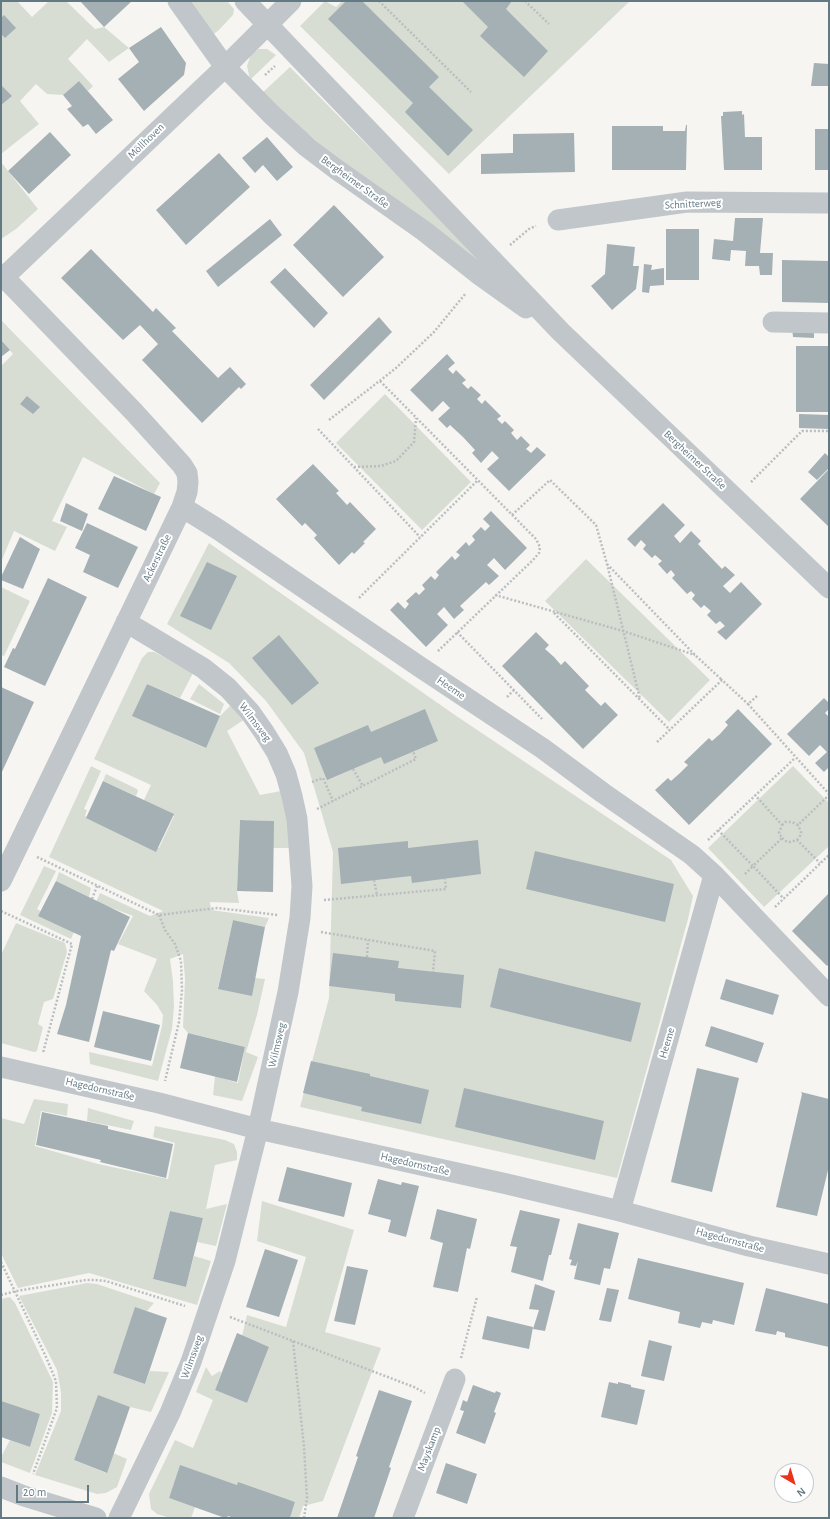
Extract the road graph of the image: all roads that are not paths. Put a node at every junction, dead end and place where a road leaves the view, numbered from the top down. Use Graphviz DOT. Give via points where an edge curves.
graph roads {
  1 [pos="178,1"];
  2 [pos="245,1"];
  3 [pos="291,1"];
  4 [pos="267,25"];
  5 [pos="225,67"];
  6 [pos="829,203"];
  7 [pos="558,220"];
  8 [pos="487,269"];
  9 [pos="2,277"];
  10 [pos="773,322"];
  11 [pos="829,323"];
  12 [pos="182,507"];
  13 [pos="829,588"];
  14 [pos="126,622"];
  15 [pos="1,881"];
  16 [pos="721,882"];
  17 [pos="829,996"];
  18 [pos="1,1067"];
  19 [pos="258,1129"];
  20 [pos="620,1211"];
  21 [pos="829,1264"];
  22 [pos="455,1379"];
  23 [pos="1,1487"];
  24 [pos="96,1518"];
  25 [pos="119,1518"];
  26 [pos="403,1518"];
  1 -- 5 [label="street, Bergheimer Straße"];
  2 -- 4 [label="street, Bergheimer Straße"];
  3 -- 4 [label="street, Möllhoven"];
  4 -- 5 [label="street, Möllhoven"];
  4 -- 8 [label="street, Bergheimer Straße"];
  5 -- 8 [label="street, Bergheimer Straße" via="247,92 307,147 424,231"];
  5 -- 9 [label="street, Möllhoven"];
  6 -- 7 [label="street, Schnitterweg" via="687,202"];
  8 -- 13 [label="street, Bergheimer Straße" via="560,332"];
  9 -- 12 [label="street, Ackerstraße" via="182,465 187,473 188,482"];
  10 -- 11 [label="street"];
  12 -- 14 [label="street, Ackerstraße"];
  12 -- 16 [label="street, Heeme" via="542,748 692,855"];
  14 -- 15 [label="street, Ackerstraße"];
  14 -- 19 [label="street, Wilmsweg" via="203,668 228,688 264,732 286,774 290,789 297,819 302,886 300,916 288,992"];
  16 -- 17 [label="street, Heeme"];
  16 -- 20 [label="street, Heeme"];
  18 -- 19 [label="street, Hagedornstraße" via="159,1103"];
  19 -- 20 [label="street, Hagedornstraße"];
  19 -- 25 [label="street, Wilmsweg" via="227,1253 209,1311 170,1413"];
  20 -- 21 [label="street, Hagedornstraße" via="749,1246"];
  22 -- 26 [label="street, Mayskamp"];
  23 -- 24 [label="street"];
}
